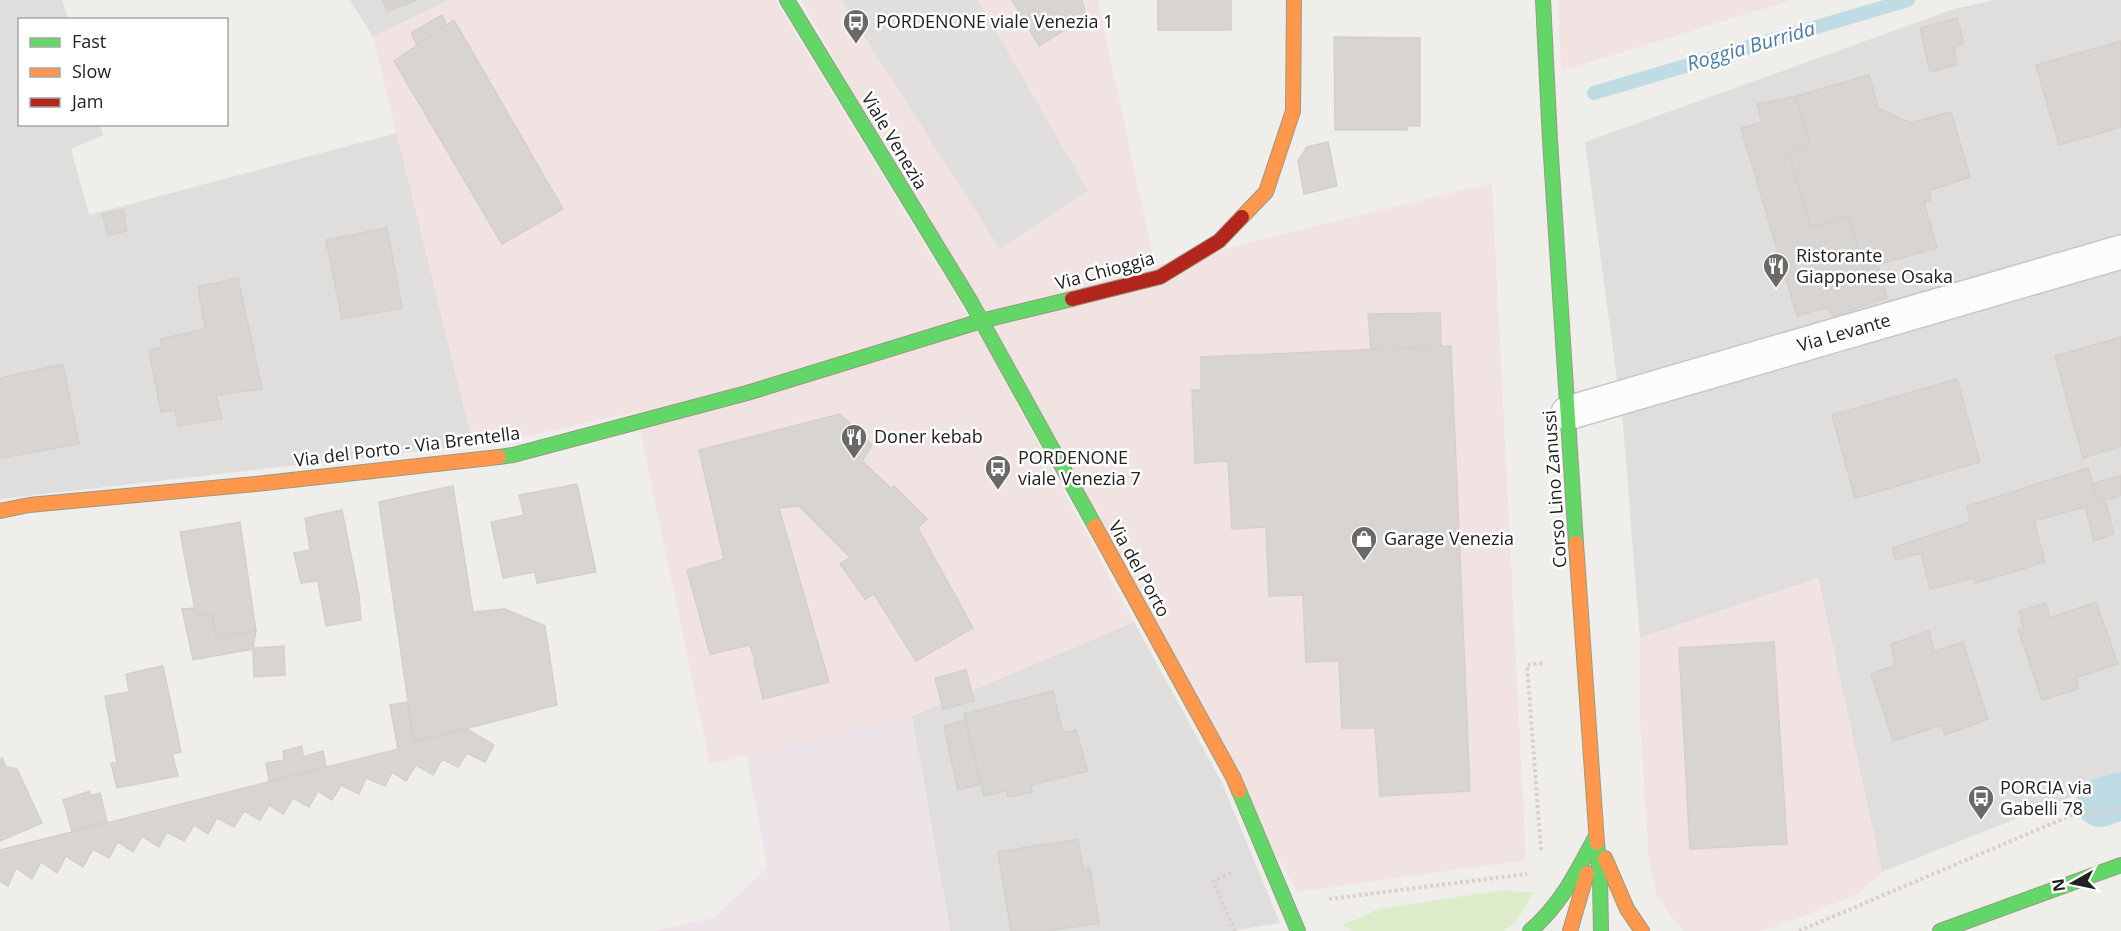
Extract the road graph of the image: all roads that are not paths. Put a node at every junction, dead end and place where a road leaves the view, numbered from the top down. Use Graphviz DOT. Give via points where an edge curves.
graph roads {
  1 [pos="787,0"];
  2 [pos="1294,0"];
  3 [pos="1543,0"];
  4 [pos="2121,252"];
  5 [pos="971,302"];
  6 [pos="981,321"];
  7 [pos="1568,413"];
  8 [pos="0,511"];
  9 [pos="1596,836"];
  10 [pos="1267,856"];
  11 [pos="2121,865"];
  12 [pos="1301,903"];
  13 [pos="1947,930"];
  14 [pos="1298,931"];
  15 [pos="1530,931"];
  16 [pos="1570,931"];
  17 [pos="1600,931"];
  18 [pos="1642,931"];
  1 -- 5 [label="main road, Viale Venezia"];
  2 -- 6 [label="main road, Via Chioggia" via="1293,111 1266,192 1219,241 1160,278"];
  3 -- 7 [label="main road, Corso Lino Zanussi"];
  4 -- 7 [label="street, Via Levante"];
  5 -- 6 [label="main road, Via del Porto"];
  6 -- 8 [label="main road, Via del Porto - Via Brentella" via="747,393 513,455"];
  6 -- 10 [label="main road, Via del Porto" via="1233,777"];
  7 -- 9 [label="main road, Corso Lino Zanussi"];
  9 -- 15 [label="main road" via="1567,888 1541,923"];
  9 -- 16 [label="main road, Corso Lino Zanussi"];
  9 -- 17 [label="main road, Corso Lino Zanussi"];
  9 -- 18 [label="main road" via="1627,909"];
  10 -- 12 [label="main road, Via del Porto"];
  10 -- 14 [label="main road, Via del Porto"];
  11 -- 13 [label="main road"];
}
